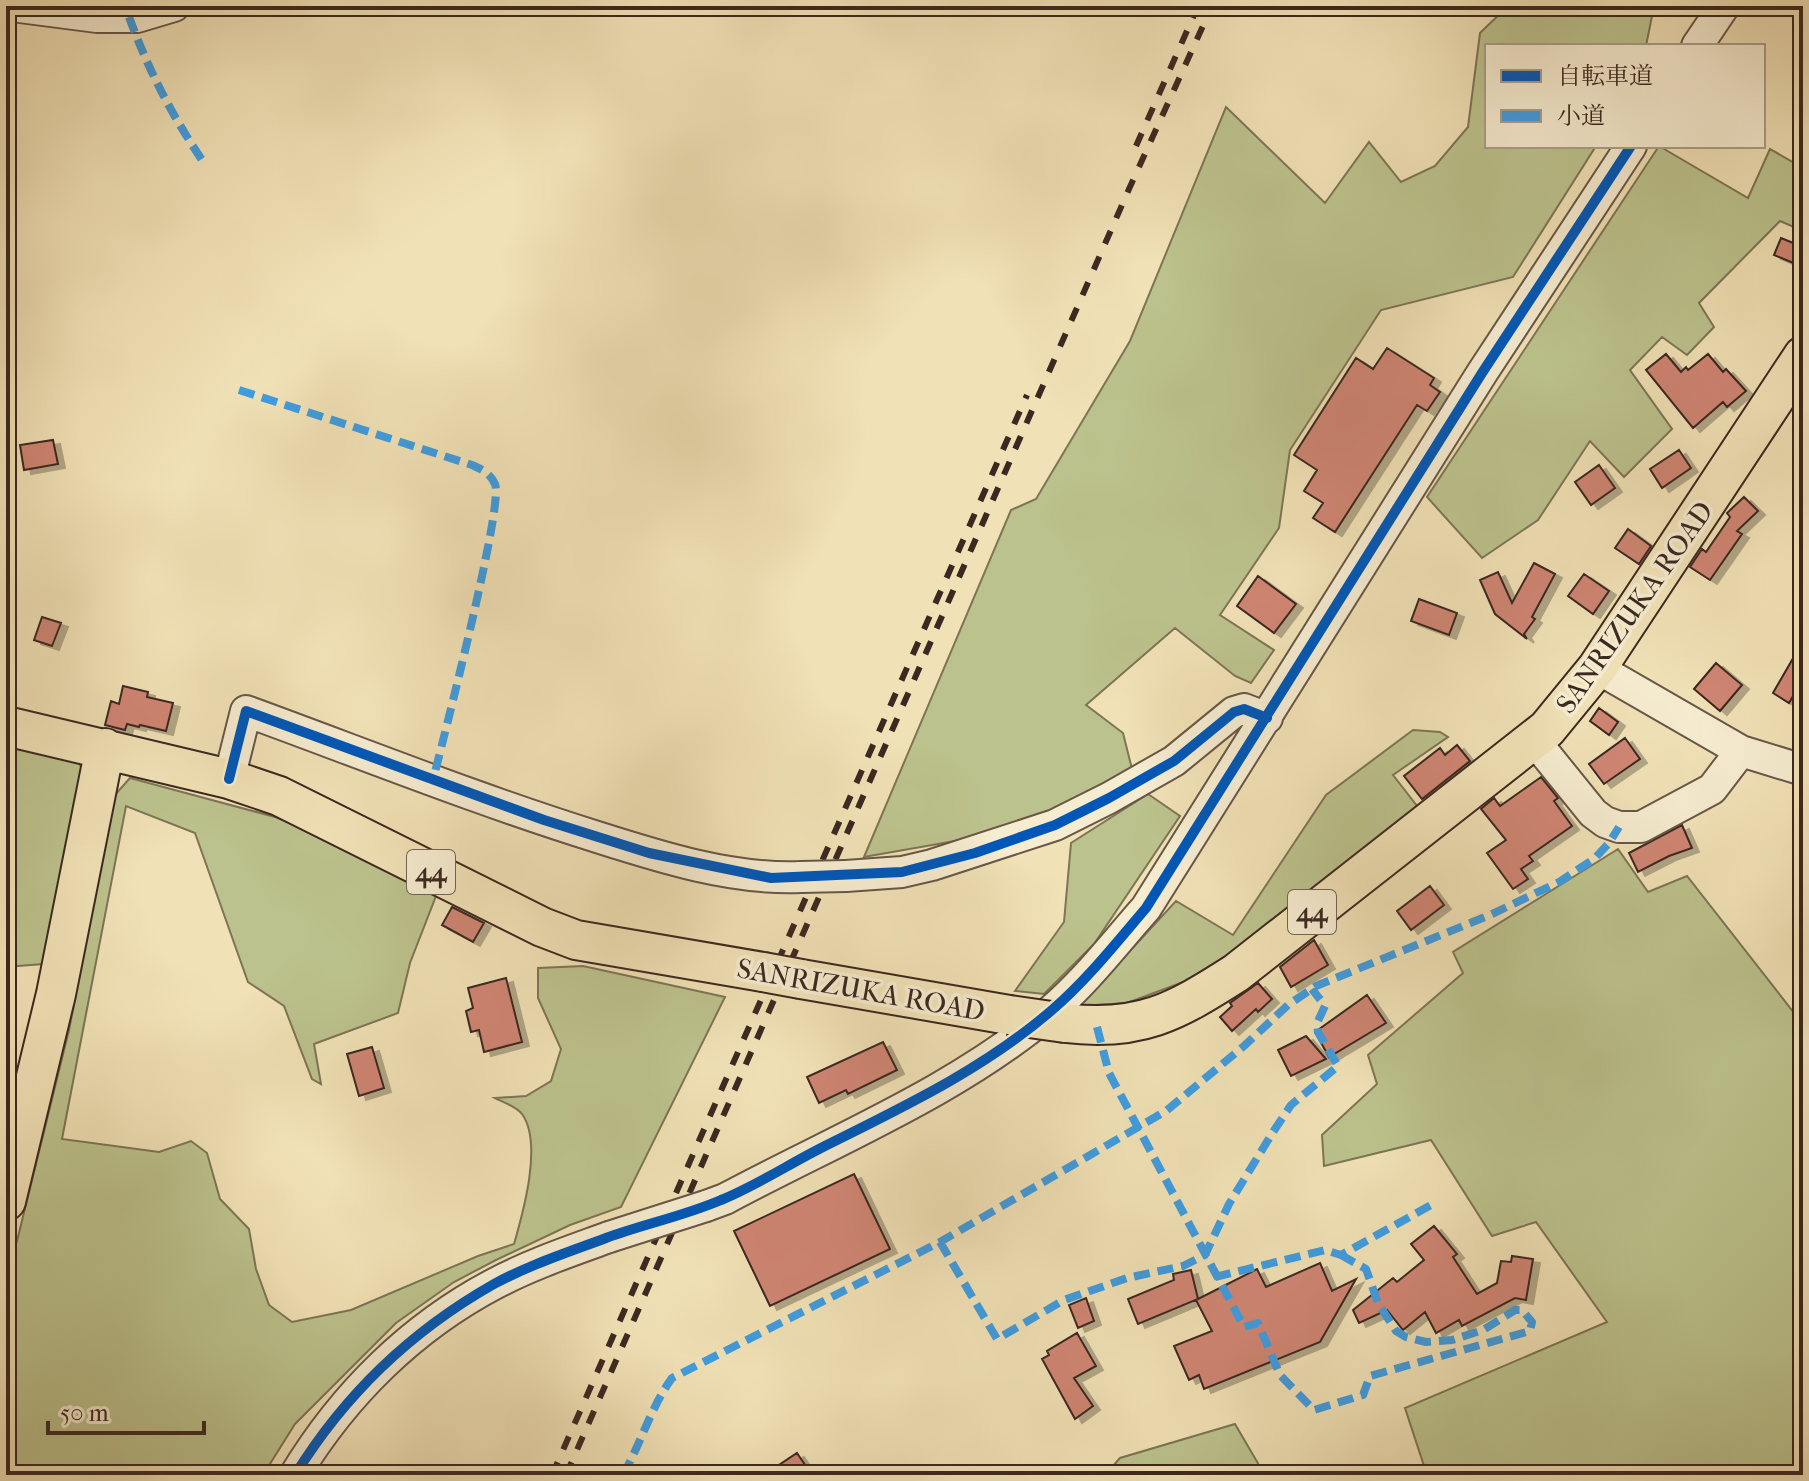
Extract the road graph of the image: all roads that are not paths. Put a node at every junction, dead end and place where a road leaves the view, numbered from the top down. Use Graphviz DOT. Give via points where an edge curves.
graph roads {
  1 [pos="12,6"];
  2 [pos="174,6"];
  3 [pos="1724,6"];
  4 [pos="1698,44"];
  5 [pos="1630,148"];
  6 [pos="1803,356"];
  7 [pos="1597,668"];
  8 [pos="1267,718"];
  9 [pos="6,726"];
  10 [pos="1534,740"];
  11 [pos="105,748"];
  12 [pos="1741,751"];
  13 [pos="1803,770"];
  14 [pos="229,779"];
  15 [pos="6,1201"];
  16 [pos="295,1475"];
  1 -- 2 [label="street" via="129,17"];
  3 -- 4 [label="street"];
  5 -- 8 [label="street"];
  6 -- 7 [label="main road, SANRIZUKA ROAD / 44"];
  7 -- 10 [label="main road, SANRIZUKA ROAD / 44" via="1570,705"];
  7 -- 12 [label="street"];
  8 -- 14 [label="street, bridge" via="1244,709 1234,712 1174,761 1055,825 932,865 846,876 771,878 649,853 246,711"];
  8 -- 16 [label="street, bridge" via="1146,908 1087,977 1009,1044 921,1097 725,1199 609,1237 496,1283 396,1351 348,1400"];
  9 -- 11 [label="main road, SANRIZUKA ROAD"];
  10 -- 12 [label="street" via="1593,813 1619,827 1641,827 1712,789"];
  10 -- 14 [label="main road, SANRIZUKA ROAD / 44, bridge" via="1236,973 1155,1017 1097,1027 576,940 279,796"];
  11 -- 14 [label="main road, SANRIZUKA ROAD / 44"];
  11 -- 15 [label="main road" via="56,994"];
  12 -- 13 [label="street"];
}
